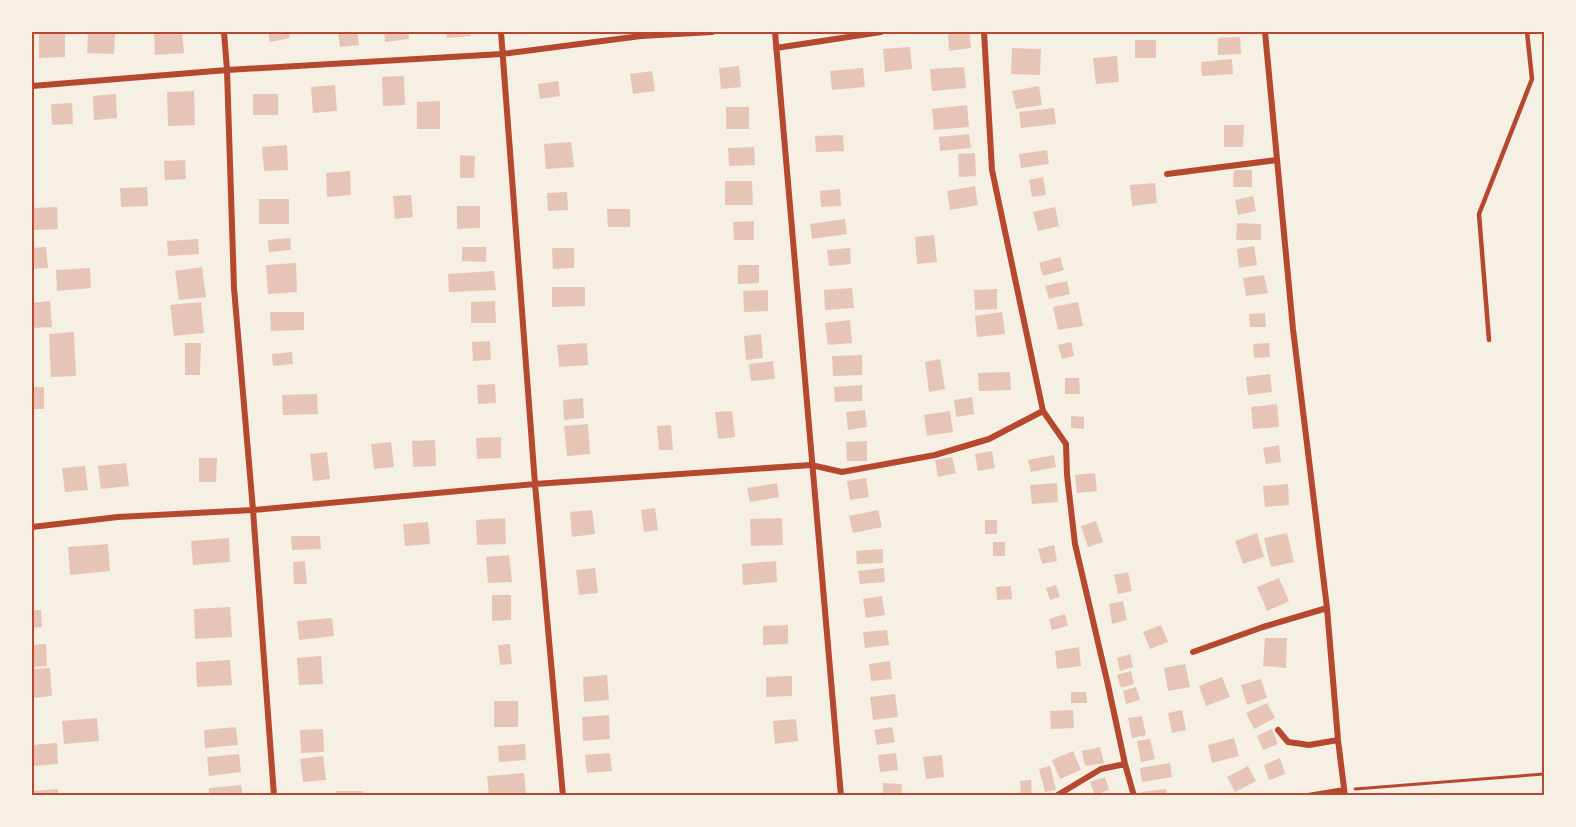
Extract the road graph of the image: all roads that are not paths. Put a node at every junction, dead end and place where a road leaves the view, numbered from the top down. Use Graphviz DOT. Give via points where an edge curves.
graph roads {
  1 [pos="224,32"];
  2 [pos="501,32"];
  3 [pos="712,32"];
  4 [pos="775,32"];
  5 [pos="881,32"];
  6 [pos="984,32"];
  7 [pos="1265,32"];
  8 [pos="1527,32"];
  9 [pos="776,48"];
  10 [pos="502,54"];
  11 [pos="227,70"];
  12 [pos="32,86"];
  13 [pos="1277,160"];
  14 [pos="1167,174"];
  15 [pos="1489,340"];
  16 [pos="1043,411"];
  17 [pos="811,465"];
  18 [pos="535,484"];
  19 [pos="253,510"];
  20 [pos="32,527"];
  21 [pos="1327,608"];
  22 [pos="1193,652"];
  23 [pos="1278,730"];
  24 [pos="1338,740"];
  25 [pos="1125,764"];
  26 [pos="1344,793"];
  27 [pos="274,795"];
  28 [pos="563,795"];
  29 [pos="841,795"];
  30 [pos="1056,795"];
  31 [pos="1134,795"];
  32 [pos="1308,795"];
  1 -- 11 [label="street"];
  2 -- 10 [label="street"];
  3 -- 10 [label="street" via="641,36"];
  4 -- 9 [label="street"];
  5 -- 9 [label="street"];
  6 -- 16 [label="street" via="992,170"];
  7 -- 13 [label="street"];
  8 -- 15 [label="lane" via="1532,79 1479,214"];
  9 -- 17 [label="street"];
  10 -- 11 [label="street"];
  10 -- 18 [label="street"];
  11 -- 12 [label="street"];
  11 -- 19 [label="street" via="234,288"];
  13 -- 14 [label="street"];
  13 -- 21 [label="street"];
  16 -- 17 [label="street" via="989,439 935,455 842,472"];
  16 -- 25 [label="street" via="1066,444 1075,544"];
  17 -- 18 [label="street"];
  17 -- 29 [label="street"];
  18 -- 19 [label="street"];
  18 -- 28 [label="street"];
  19 -- 20 [label="street" via="118,517"];
  19 -- 27 [label="street"];
  21 -- 22 [label="street"];
  21 -- 24 [label="street"];
  23 -- 24 [label="street" via="1288,742 1309,745"];
  24 -- 26 [label="street"];
  25 -- 30 [label="street" via="1101,770"];
  25 -- 31 [label="street"];
  26 -- 32 [label="street"];
}
